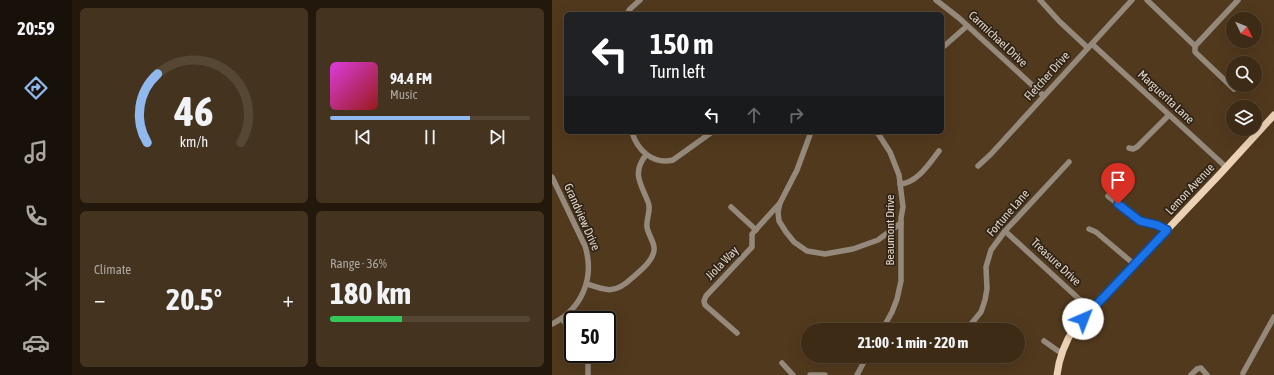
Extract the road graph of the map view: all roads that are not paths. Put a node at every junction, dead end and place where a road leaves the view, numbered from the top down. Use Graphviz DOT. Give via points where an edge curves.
graph roads {
  1 [pos="640,0"];
  2 [pos="936,0"];
  3 [pos="1040,0"];
  4 [pos="1132,0"];
  5 [pos="1147,0"];
  6 [pos="1238,0"];
  7 [pos="628,12"];
  8 [pos="967,26"];
  9 [pos="944,46"];
  10 [pos="1090,46"];
  11 [pos="1196,46"];
  12 [pos="1226,81"];
  13 [pos="1044,96"];
  14 [pos="1169,115"];
  15 [pos="1274,115"];
  16 [pos="633,134"];
  17 [pos="709,134"];
  18 [pos="810,134"];
  19 [pos="877,134"];
  20 [pos="1129,148"];
  21 [pos="939,151"];
  22 [pos="646,155"];
  23 [pos="1069,162"];
  24 [pos="978,166"];
  25 [pos="1226,167"];
  26 [pos="552,177"];
  27 [pos="900,184"];
  28 [pos="1108,196"];
  29 [pos="780,203"];
  30 [pos="731,207"];
  31 [pos="901,223"];
  32 [pos="1089,229"];
  33 [pos="756,230"];
  34 [pos="1167,230"];
  35 [pos="1005,231"];
  36 [pos="1135,264"];
  37 [pos="587,284"];
  38 [pos="1091,310"];
  39 [pos="1274,317"];
  40 [pos="562,319"];
  41 [pos="564,322"];
  42 [pos="886,323"];
  43 [pos="972,323"];
  44 [pos="552,324"];
  45 [pos="737,333"];
  46 [pos="1044,341"];
  47 [pos="1061,353"];
  48 [pos="588,363"];
  49 [pos="782,363"];
  50 [pos="863,363"];
  51 [pos="1243,373"];
  52 [pos="588,375"];
  53 [pos="793,375"];
  54 [pos="810,375"];
  55 [pos="825,375"];
  56 [pos="857,375"];
  57 [pos="1056,375"];
  58 [pos="1191,375"];
  59 [pos="1207,375"];
  1 -- 7 [label="street"];
  2 -- 8 [label="street, Carmichael Drive"];
  3 -- 10 [label="street, Marguerita Lane" via="1059,21"];
  4 -- 10 [label="street, Fletcher Drive"];
  5 -- 11 [label="street"];
  6 -- 11 [label="street"];
  8 -- 9 [label="street"];
  8 -- 13 [label="street, Carmichael Drive"];
  10 -- 13 [label="street, Fletcher Drive"];
  10 -- 14 [label="street, Marguerita Lane"];
  11 -- 12 [label="street" via="1195,52"];
  13 -- 24 [label="street, Fletcher Drive"];
  14 -- 20 [label="street" via="1137,147"];
  14 -- 25 [label="street, Marguerita Lane"];
  15 -- 25 [label="main road, Lemon Avenue"];
  16 -- 22 [label="street"];
  17 -- 22 [label="street" via="673,160 661,161"];
  18 -- 29 [label="street" via="797,170"];
  19 -- 27 [label="street, Beaumont Drive" via="890,152"];
  21 -- 27 [label="street" via="909,184"];
  22 -- 37 [label="street" via="639,165 638,172 649,205 646,224 654,248 653,255 639,272 619,287 608,290"];
  23 -- 35 [label="street, Fortune Lane"];
  25 -- 34 [label="main road, Lemon Avenue"];
  26 -- 37 [label="street, Grandview Drive" via="585,246 589,265"];
  27 -- 31 [label="street, Beaumont Drive" via="903,207"];
  28 -- 34 [label="street" via="1140,221"];
  29 -- 31 [label="street" via="779,221 794,242 808,251 825,254 853,249 878,240"];
  29 -- 33 [label="street, Jiola Way"];
  30 -- 33 [label="street"];
  31 -- 42 [label="street, Beaumont Drive" via="900,287"];
  32 -- 36 [label="street"];
  33 -- 45 [label="street, Jiola Way" via="752,234 752,247 704,301 705,305"];
  34 -- 36 [label="main road, Lemon Avenue"];
  35 -- 38 [label="street, Treasure Drive"];
  35 -- 43 [label="street, Fortune Lane" via="991,250 987,261 985,300"];
  36 -- 38 [label="main road, Lemon Avenue"];
  37 -- 40 [label="street, Grandview Drive" via="576,306"];
  38 -- 47 [label="main road, Lemon Avenue" via="1075,327"];
  39 -- 51 [label="street"];
  40 -- 41 [label="street"];
  40 -- 44 [label="street, Grandview Drive"];
  46 -- 47 [label="street"];
  47 -- 57 [label="main road, Lemon Avenue"];
  48 -- 52 [label="street"];
  49 -- 53 [label="street"];
  50 -- 56 [label="street"];
  54 -- 55 [label="street"];
  58 -- 59 [label="street" via="1200,368"];
}
